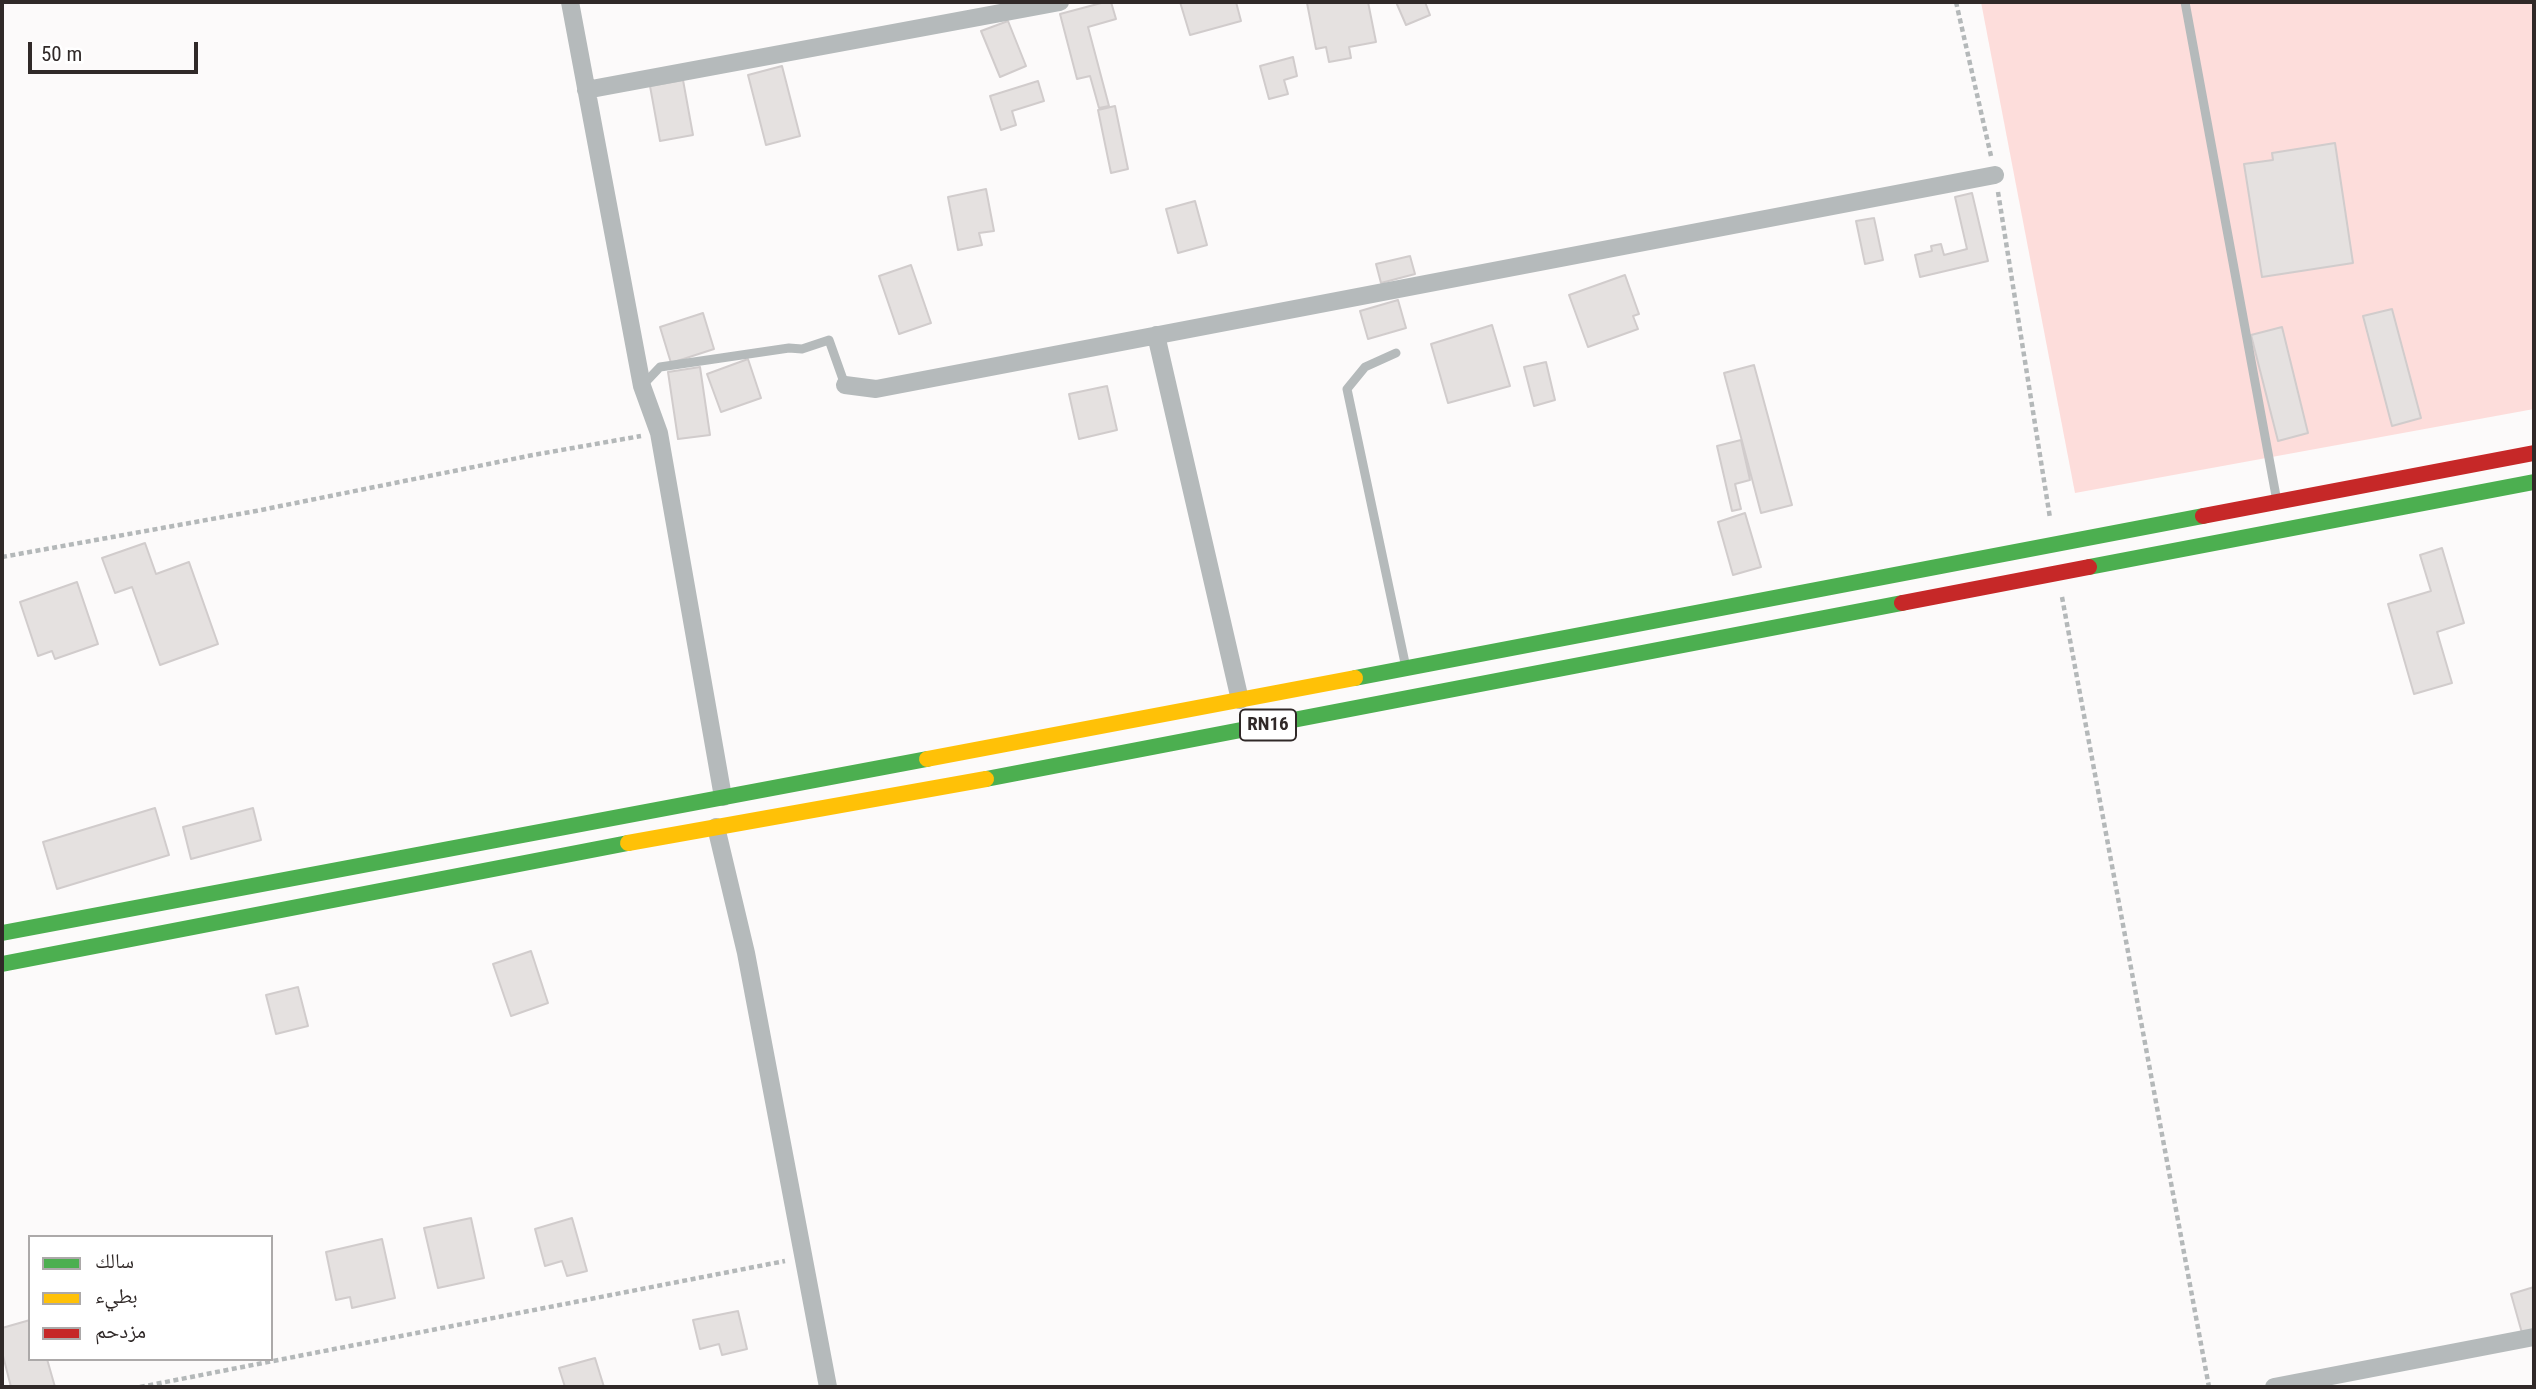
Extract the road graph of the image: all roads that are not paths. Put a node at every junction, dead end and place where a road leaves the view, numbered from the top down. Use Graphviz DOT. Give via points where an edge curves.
graph roads {
  1 [pos="569,2"];
  2 [pos="1060,2"];
  3 [pos="2185,2"];
  4 [pos="586,90"];
  5 [pos="1995,175"];
  6 [pos="1156,335"];
  7 [pos="1396,353"];
  8 [pos="845,385"];
  9 [pos="642,386"];
  10 [pos="2534,453"];
  11 [pos="2534,482"];
  12 [pos="2277,501"];
  13 [pos="1406,668"];
  14 [pos="1240,700"];
  15 [pos="723,797"];
  16 [pos="716,827"];
  17 [pos="2,933"];
  18 [pos="2,964"];
  19 [pos="2534,1337"];
  20 [pos="828,1387"];
  21 [pos="2274,1387"];
  1 -- 4 [label="street"];
  2 -- 4 [label="street"];
  3 -- 12 [label="lane"];
  4 -- 9 [label="street"];
  5 -- 6 [label="street"];
  6 -- 8 [label="street" via="876,389"];
  6 -- 14 [label="street"];
  7 -- 13 [label="lane" via="1364,367 1348,389"];
  8 -- 9 [label="lane" via="829,340 802,349 660,367"];
  9 -- 15 [label="street" via="659,433"];
  10 -- 12 [label="highway, RN16"];
  11 -- 16 [label="highway, RN16"];
  12 -- 13 [label="highway, RN16"];
  13 -- 14 [label="highway, RN16"];
  14 -- 15 [label="highway, RN16"];
  15 -- 17 [label="highway, RN16"];
  16 -- 18 [label="highway, RN16"];
  16 -- 20 [label="street" via="746,953"];
  19 -- 21 [label="street"];
}
